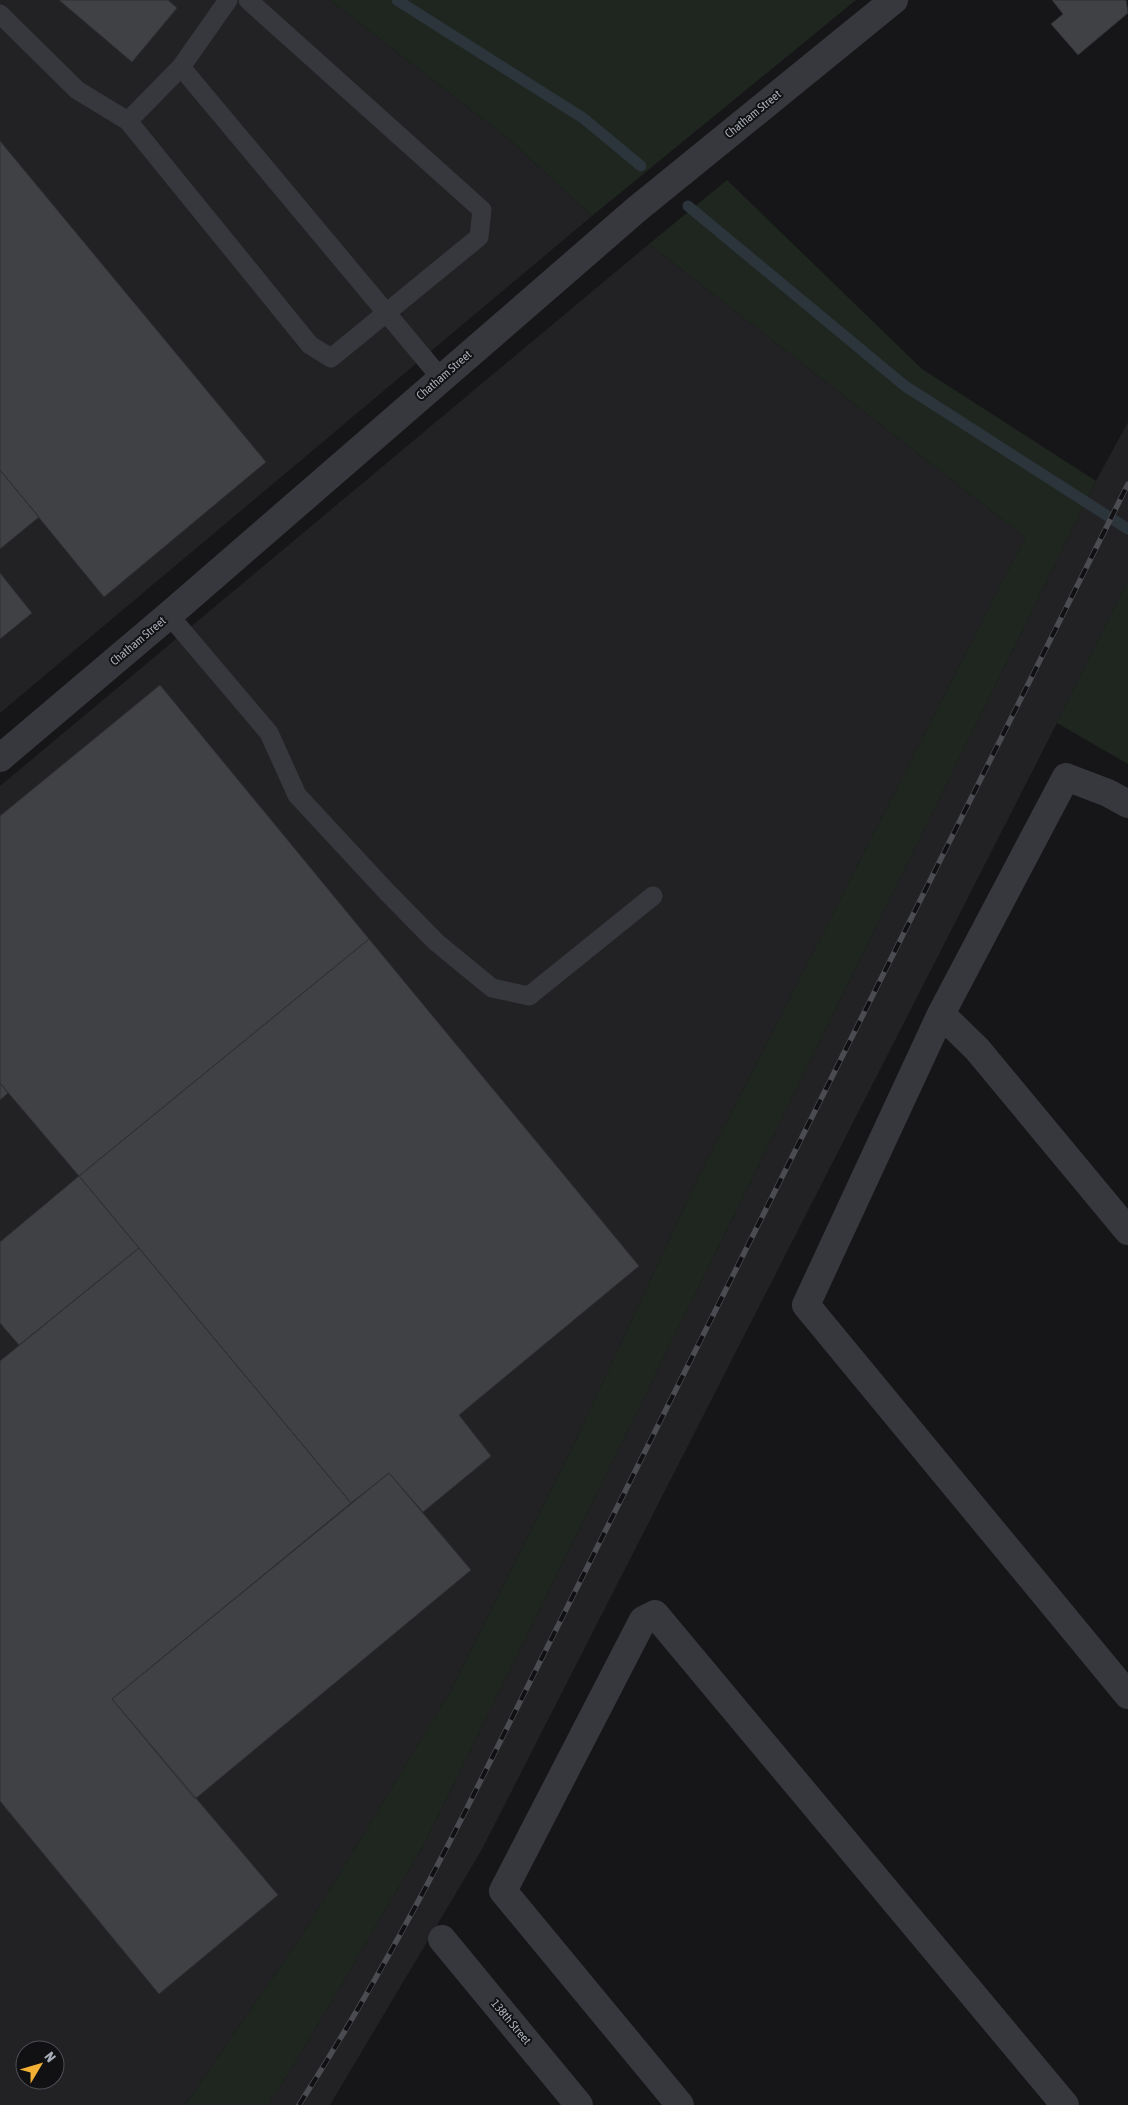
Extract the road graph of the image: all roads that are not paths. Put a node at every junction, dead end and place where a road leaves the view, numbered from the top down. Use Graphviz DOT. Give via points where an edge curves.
graph roads {
  1 [pos="228,0"];
  2 [pos="248,0"];
  3 [pos="894,0"];
  4 [pos="0,14"];
  5 [pos="182,67"];
  6 [pos="128,121"];
  7 [pos="388,312"];
  8 [pos="440,377"];
  9 [pos="169,614"];
  10 [pos="0,758"];
  11 [pos="1128,804"];
  12 [pos="653,896"];
  13 [pos="941,1014"];
  14 [pos="1128,1231"];
  15 [pos="1128,1695"];
  16 [pos="442,1939"];
  17 [pos="580,2105"];
  18 [pos="680,2105"];
  19 [pos="1065,2105"];
  1 -- 5 [label="lane"];
  2 -- 7 [label="lane" via="482,210 479,237"];
  3 -- 8 [label="street, Chatham Street" via="637,208"];
  4 -- 6 [label="lane" via="77,90"];
  5 -- 6 [label="lane"];
  5 -- 7 [label="lane"];
  6 -- 7 [label="lane" via="310,345 330,358"];
  7 -- 8 [label="lane"];
  8 -- 9 [label="street, Chatham Street"];
  9 -- 10 [label="street, Chatham Street"];
  9 -- 12 [label="lane" via="269,733 297,795 436,942 492,988 529,996"];
  11 -- 13 [label="street" via="1066,777"];
  13 -- 14 [label="street" via="977,1049"];
  13 -- 15 [label="street" via="806,1305"];
  16 -- 17 [label="street, 138th Street"];
  18 -- 19 [label="street" via="503,1891 643,1620 655,1614"];
}
